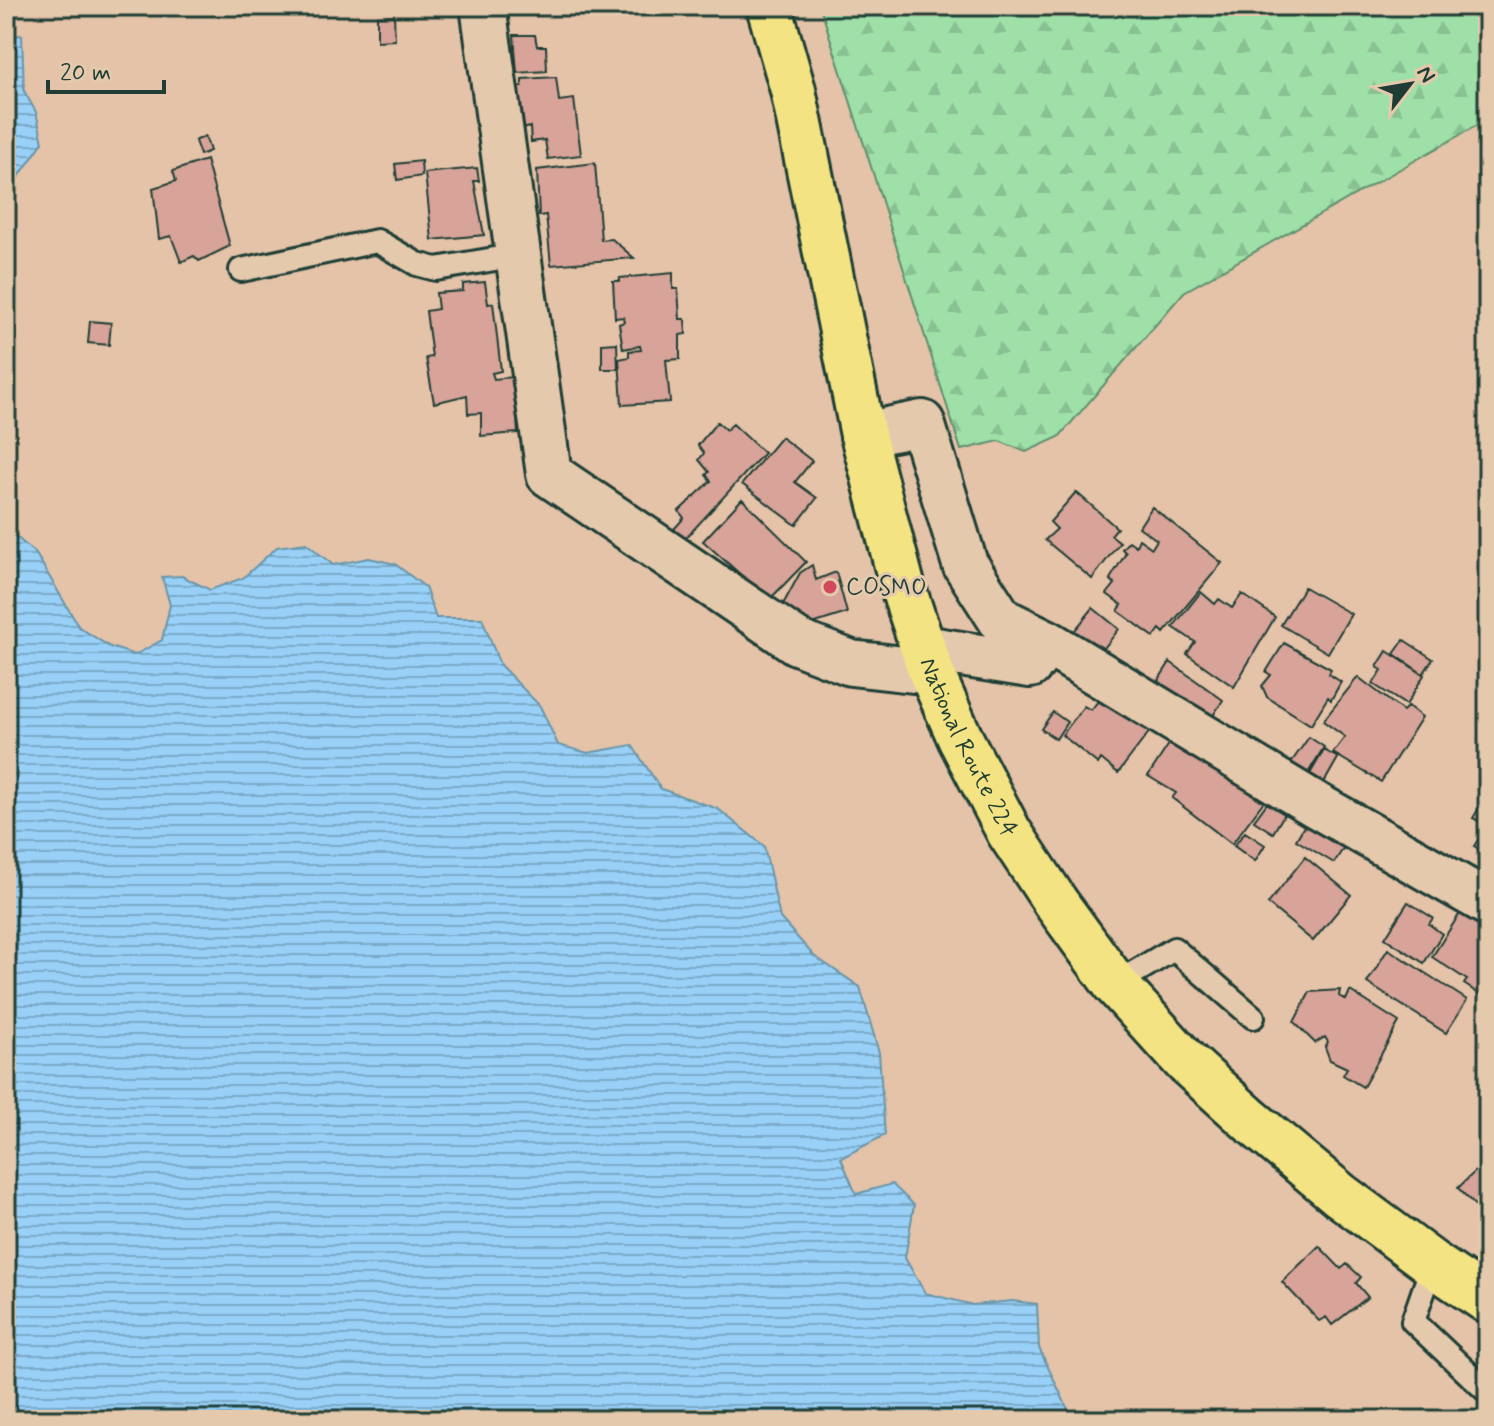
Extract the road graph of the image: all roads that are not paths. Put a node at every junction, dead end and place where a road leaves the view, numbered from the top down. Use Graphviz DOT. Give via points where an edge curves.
graph roads {
  1 [pos="483,6"];
  2 [pos="769,6"];
  3 [pos="518,255"];
  4 [pos="241,270"];
  5 [pos="863,435"];
  6 [pos="1048,643"];
  7 [pos="927,660"];
  8 [pos="1488,903"];
  9 [pos="1115,984"];
  10 [pos="1253,1017"];
  11 [pos="1433,1264"];
  12 [pos="1488,1301"];
  13 [pos="1488,1392"];
  1 -- 3 [label="street"];
  2 -- 5 [label="highway, National Route 224" via="793,90"];
  3 -- 4 [label="lane" via="436,269 377,241"];
  3 -- 7 [label="street" via="549,474 797,642 851,663"];
  5 -- 6 [label="street" via="922,423 965,564 1001,620"];
  5 -- 7 [label="highway, National Route 224"];
  6 -- 7 [label="street" via="1030,665"];
  6 -- 8 [label="street"];
  7 -- 9 [label="highway, National Route 224" via="1009,832"];
  9 -- 10 [label="lane" via="1174,949"];
  9 -- 11 [label="highway, National Route 224" via="1186,1062 1250,1120"];
  11 -- 12 [label="highway, National Route 224"];
  11 -- 13 [label="lane" via="1413,1321"];
}
